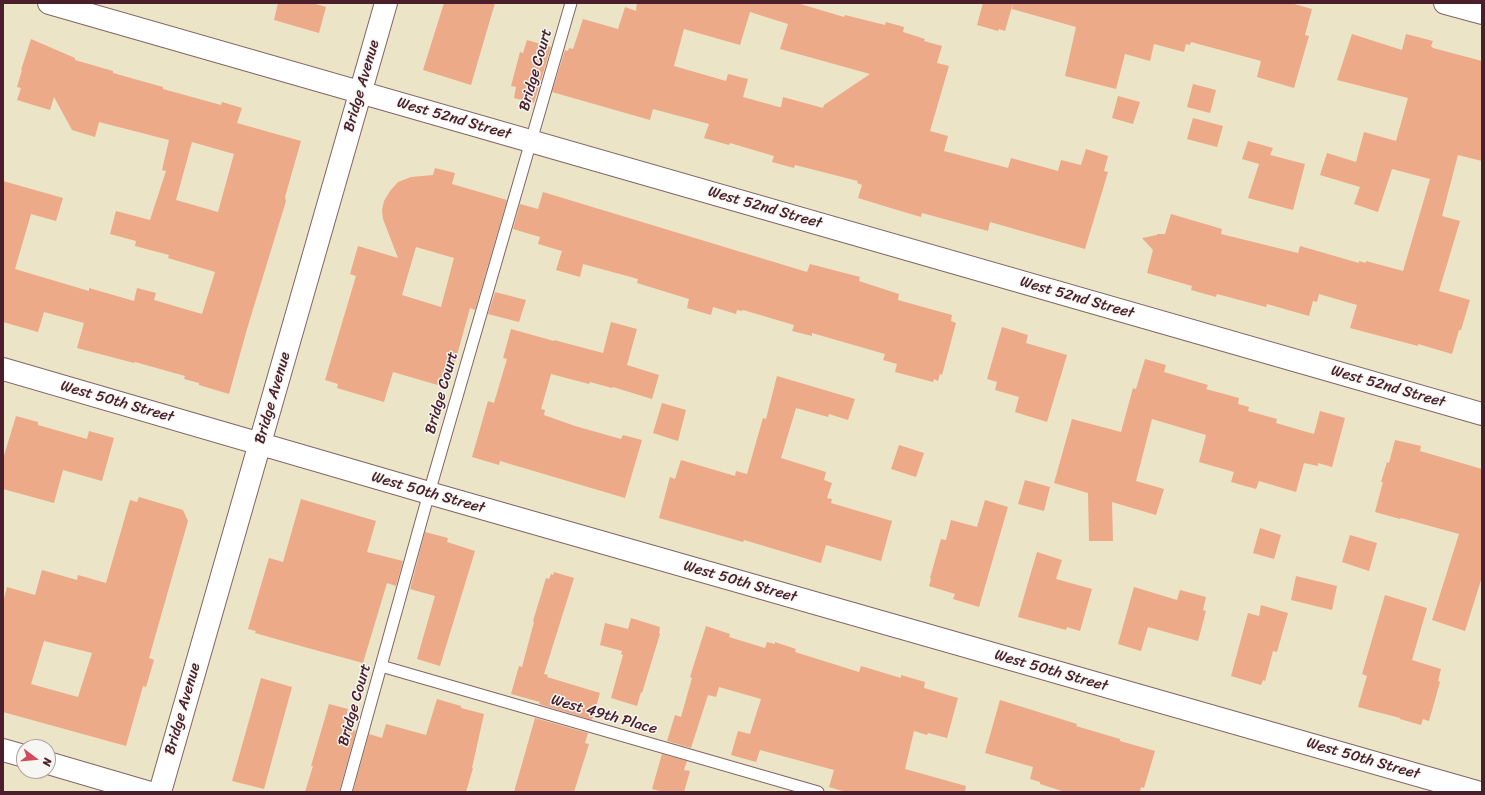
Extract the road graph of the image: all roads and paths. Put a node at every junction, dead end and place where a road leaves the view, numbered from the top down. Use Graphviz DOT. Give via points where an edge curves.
graph roads {
  1 [pos="49,3"];
  2 [pos="386,3"];
  3 [pos="571,3"];
  4 [pos="1445,3"];
  5 [pos="1482,13"];
  6 [pos="360,92"];
  7 [pos="531,141"];
  8 [pos="3,369"];
  9 [pos="1482,414"];
  10 [pos="260,443"];
  11 [pos="429,493"];
  12 [pos="382,666"];
  13 [pos="3,750"];
  14 [pos="16,754"];
  15 [pos="56,765"];
  16 [pos="148,792"];
  17 [pos="160,792"];
  18 [pos="346,792"];
  19 [pos="818,792"];
  20 [pos="1477,792"];
  1 -- 6 [label="street, West 52nd Street"];
  2 -- 6 [label="street, Bridge Avenue"];
  3 -- 7 [label="lane, Bridge Court"];
  4 -- 5 [label="street"];
  6 -- 7 [label="street, West 52nd Street"];
  6 -- 10 [label="street, Bridge Avenue"];
  7 -- 9 [label="street, West 52nd Street"];
  7 -- 11 [label="lane, Bridge Court"];
  8 -- 10 [label="street, West 50th Street"];
  10 -- 11 [label="street, West 50th Street"];
  10 -- 17 [label="street, Bridge Avenue"];
  11 -- 12 [label="lane, Bridge Court"];
  11 -- 20 [label="street, West 50th Street"];
  12 -- 18 [label="lane, Bridge Court"];
  12 -- 19 [label="lane, West 49th Place"];
  13 -- 14 [label="street"];
  15 -- 16 [label="street"];
}
